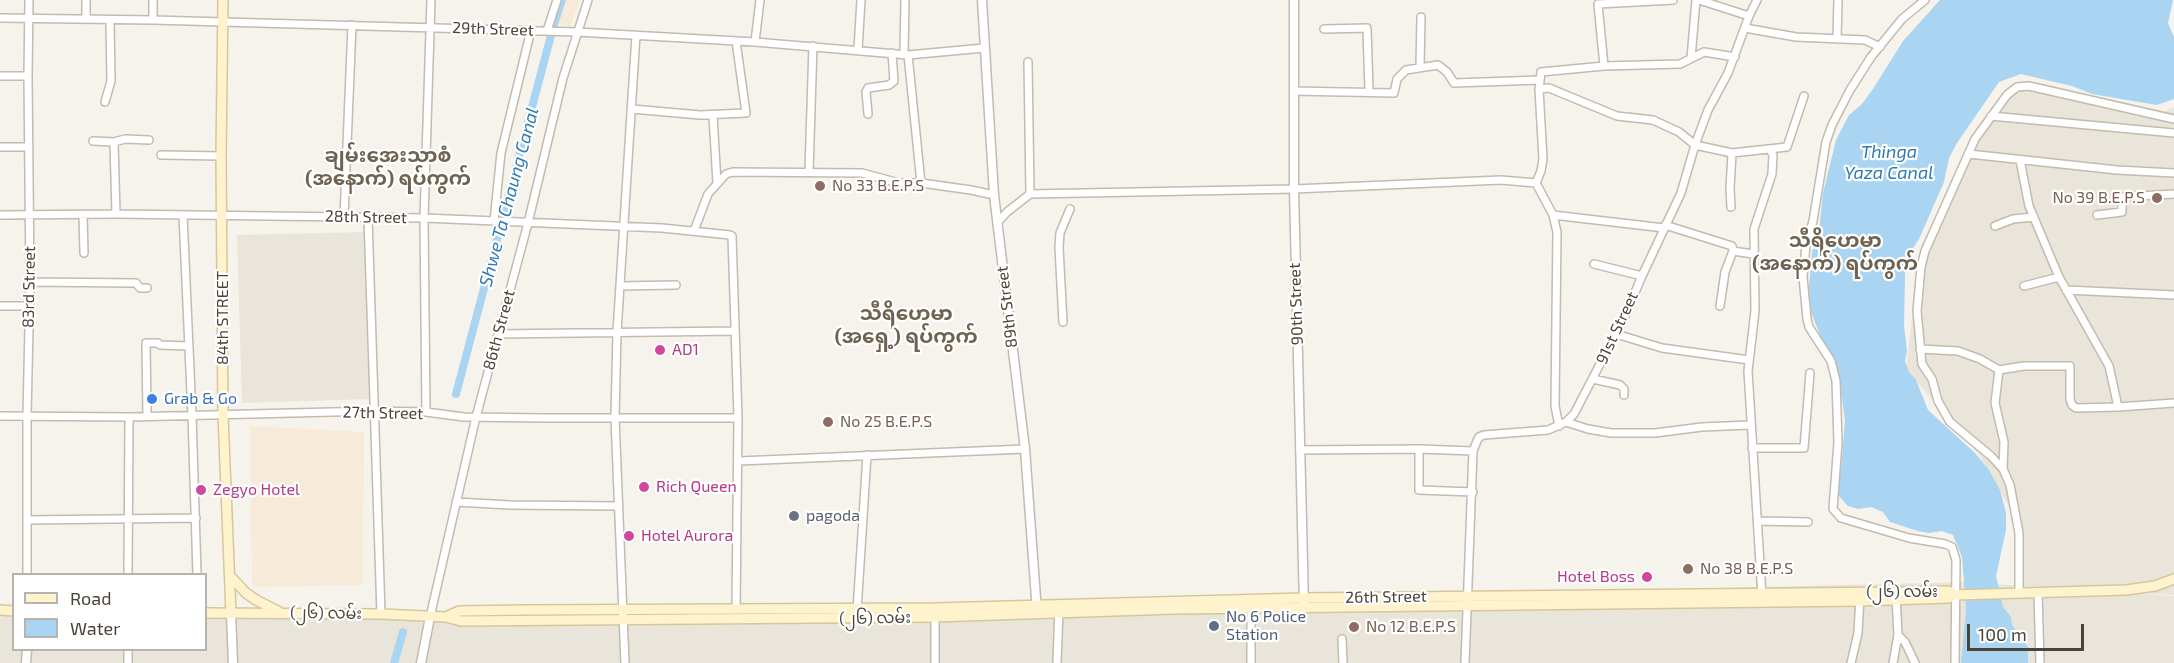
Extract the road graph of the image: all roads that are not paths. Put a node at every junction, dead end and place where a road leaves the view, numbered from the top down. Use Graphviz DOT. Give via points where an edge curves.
graph roads {
  1 [pos="29,0"];
  2 [pos="86,0"];
  3 [pos="153,0"];
  4 [pos="224,0"];
  5 [pos="431,0"];
  6 [pos="557,0"];
  7 [pos="588,0"];
  8 [pos="760,0"];
  9 [pos="861,0"];
  10 [pos="905,0"];
  11 [pos="982,0"];
  12 [pos="1294,0"];
  13 [pos="1673,0"];
  14 [pos="1698,0"];
  15 [pos="1757,0"];
  16 [pos="1838,0"];
  17 [pos="1925,0"];
  18 [pos="1598,2"];
  19 [pos="1749,16"];
  20 [pos="1420,17"];
  21 [pos="0,18"];
  22 [pos="29,19"];
  23 [pos="86,19"];
  24 [pos="110,20"];
  25 [pos="153,20"];
  26 [pos="223,22"];
  27 [pos="352,25"];
  28 [pos="430,27"];
  29 [pos="1745,28"];
  30 [pos="1324,29"];
  31 [pos="531,30"];
  32 [pos="548,31"];
  33 [pos="577,32"];
  34 [pos="636,35"];
  35 [pos="1837,39"];
  36 [pos="736,41"];
  37 [pos="755,42"];
  38 [pos="813,46"];
  39 [pos="1880,47"];
  40 [pos="984,48"];
  41 [pos="858,50"];
  42 [pos="892,53"];
  43 [pos="906,55"];
  44 [pos="1735,57"];
  45 [pos="1690,58"];
  46 [pos="1028,62"];
  47 [pos="1604,66"];
  48 [pos="1420,68"];
  49 [pos="0,76"];
  50 [pos="28,76"];
  51 [pos="1540,80"];
  52 [pos="1539,89"];
  53 [pos="1294,92"];
  54 [pos="1369,92"];
  55 [pos="1804,96"];
  56 [pos="105,102"];
  57 [pos="632,109"];
  58 [pos="868,114"];
  59 [pos="713,116"];
  60 [pos="1991,116"];
  61 [pos="2174,119"];
  62 [pos="2174,134"];
  63 [pos="149,140"];
  64 [pos="93,141"];
  65 [pos="114,142"];
  66 [pos="1695,145"];
  67 [pos="0,147"];
  68 [pos="29,147"];
  69 [pos="1770,150"];
  70 [pos="1732,153"];
  71 [pos="1969,154"];
  72 [pos="161,155"];
  73 [pos="221,156"];
  74 [pos="2020,160"];
  75 [pos="809,171"];
  76 [pos="2174,173"];
  77 [pos="717,183"];
  78 [pos="921,183"];
  79 [pos="1536,183"];
  80 [pos="1294,189"];
  81 [pos="1030,194"];
  82 [pos="2174,194"];
  83 [pos="994,195"];
  84 [pos="1731,207"];
  85 [pos="1070,209"];
  86 [pos="116,214"];
  87 [pos="0,215"];
  88 [pos="31,215"];
  89 [pos="83,215"];
  90 [pos="183,215"];
  91 [pos="222,215"];
  92 [pos="1553,215"];
  93 [pos="2097,216"];
  94 [pos="344,217"];
  95 [pos="368,217"];
  96 [pos="2034,217"];
  97 [pos="424,218"];
  98 [pos="498,221"];
  99 [pos="528,223"];
  100 [pos="997,223"];
  101 [pos="624,226"];
  102 [pos="1995,226"];
  103 [pos="1664,227"];
  104 [pos="694,231"];
  105 [pos="1733,251"];
  106 [pos="84,253"];
  107 [pos="1753,254"];
  108 [pos="1594,264"];
  109 [pos="1642,276"];
  110 [pos="2059,277"];
  111 [pos="30,282"];
  112 [pos="676,285"];
  113 [pos="620,286"];
  114 [pos="2024,286"];
  115 [pos="147,288"];
  116 [pos="2066,290"];
  117 [pos="2174,295"];
  118 [pos="0,306"];
  119 [pos="29,306"];
  120 [pos="1720,306"];
  121 [pos="1064,322"];
  122 [pos="735,331"];
  123 [pos="617,332"];
  124 [pos="498,334"];
  125 [pos="1616,334"];
  126 [pos="188,346"];
  127 [pos="1920,349"];
  128 [pos="1749,360"];
  129 [pos="1999,370"];
  130 [pos="1810,373"];
  131 [pos="1593,379"];
  132 [pos="1624,394"];
  133 [pos="2174,403"];
  134 [pos="2118,407"];
  135 [pos="373,411"];
  136 [pos="426,412"];
  137 [pos="192,415"];
  138 [pos="223,415"];
  139 [pos="0,416"];
  140 [pos="27,416"];
  141 [pos="147,416"];
  142 [pos="129,417"];
  143 [pos="476,417"];
  144 [pos="615,418"];
  145 [pos="738,418"];
  146 [pos="1563,424"];
  147 [pos="1750,425"];
  148 [pos="1752,448"];
  149 [pos="1025,449"];
  150 [pos="1419,449"];
  151 [pos="1300,450"];
  152 [pos="1473,451"];
  153 [pos="867,455"];
  154 [pos="739,461"];
  155 [pos="2003,469"];
  156 [pos="1473,492"];
  157 [pos="456,502"];
  158 [pos="618,506"];
  159 [pos="196,518"];
  160 [pos="128,519"];
  161 [pos="28,520"];
  162 [pos="1758,521"];
  163 [pos="1808,522"];
  164 [pos="27,573"];
  165 [pos="128,573"];
  166 [pos="197,573"];
  167 [pos="229,575"];
  168 [pos="2174,579"];
  169 [pos="2038,592"];
  170 [pos="2015,594"];
  171 [pos="1896,595"];
  172 [pos="1957,595"];
  173 [pos="1860,596"];
  174 [pos="1763,598"];
  175 [pos="1467,600"];
  176 [pos="1304,602"];
  177 [pos="1251,604"];
  178 [pos="1059,608"];
  179 [pos="1037,609"];
  180 [pos="736,610"];
  181 [pos="281,612"];
  182 [pos="207,613"];
  183 [pos="935,613"];
  184 [pos="231,614"];
  185 [pos="381,614"];
  186 [pos="622,614"];
  187 [pos="857,614"];
  188 [pos="430,617"];
  189 [pos="1898,635"];
  190 [pos="1342,639"];
  191 [pos="232,663"];
  192 [pos="421,663"];
  193 [pos="624,663"];
  194 [pos="935,663"];
  195 [pos="1057,663"];
  196 [pos="1251,663"];
  197 [pos="1343,663"];
  198 [pos="1465,663"];
  199 [pos="1851,663"];
  200 [pos="1893,663"];
  201 [pos="1915,663"];
  202 [pos="1955,663"];
  203 [pos="2040,663"];
  1 -- 22 [label="street, 83rd Street"];
  2 -- 23 [label="street"];
  3 -- 25 [label="street"];
  4 -- 26 [label="main road"];
  5 -- 28 [label="street"];
  6 -- 32 [label="street"];
  7 -- 33 [label="street, 86th Street"];
  8 -- 37 [label="street"];
  9 -- 41 [label="street"];
  10 -- 43 [label="street"];
  11 -- 40 [label="street, 89th Street"];
  12 -- 53 [label="street, 90th Street"];
  13 -- 18 [label="street"];
  14 -- 19 [label="street"];
  14 -- 45 [label="street"];
  15 -- 19 [label="street, 91st Street"];
  16 -- 35 [label="street"];
  17 -- 39 [label="street"];
  18 -- 47 [label="street"];
  19 -- 29 [label="street, 91st Street"];
  20 -- 48 [label="street"];
  21 -- 22 [label="street, 29th Street"];
  22 -- 23 [label="street, 29th Street"];
  22 -- 50 [label="street, 83rd Street"];
  23 -- 24 [label="street, 29th Street"];
  24 -- 25 [label="street, 29th Street"];
  24 -- 56 [label="street" via="111,81"];
  25 -- 26 [label="street, 29th Street"];
  26 -- 27 [label="street, 29th Street"];
  26 -- 73 [label="main road, 84th STREET"];
  27 -- 28 [label="street, 29th Street"];
  27 -- 94 [label="street"];
  28 -- 31 [label="street, 29th Street"];
  28 -- 97 [label="street"];
  29 -- 35 [label="street"];
  29 -- 44 [label="street, 91st Street"];
  30 -- 54 [label="street" via="1367,28"];
  31 -- 32 [label="street, 29th Street"];
  31 -- 98 [label="street" via="501,153"];
  32 -- 33 [label="street, 29th Street"];
  33 -- 34 [label="street, 29th Street"];
  33 -- 99 [label="street, 86th Street"];
  34 -- 36 [label="street, 29th Street"];
  34 -- 57 [label="street"];
  35 -- 39 [label="street" via="1865,40"];
  36 -- 37 [label="street, 29th Street"];
  36 -- 59 [label="street" via="746,113"];
  37 -- 38 [label="street, 29th Street"];
  38 -- 41 [label="street, 29th Street"];
  38 -- 75 [label="street"];
  39 -- 172 [label="street" via="1850,90 1832,125 1804,259 1807,319 1831,362 1836,381 1839,424 1832,506 1841,518 1952,547"];
  40 -- 43 [label="street, 29th Street"];
  40 -- 83 [label="street, 89th Street"];
  41 -- 42 [label="street, 29th Street"];
  42 -- 43 [label="street, 29th Street"];
  42 -- 58 [label="street" via="894,81 868,88"];
  43 -- 78 [label="street"];
  44 -- 45 [label="street" via="1704,52"];
  44 -- 66 [label="street, 91st Street"];
  45 -- 47 [label="street" via="1680,64"];
  46 -- 81 [label="street"];
  47 -- 51 [label="street" via="1543,70"];
  48 -- 51 [label="street" via="1437,65 1454,83"];
  48 -- 54 [label="street" via="1406,70 1397,79 1394,93"];
  49 -- 50 [label="street"];
  50 -- 68 [label="street, 83rd Street"];
  51 -- 52 [label="street"];
  52 -- 66 [label="street" via="1549,88 1617,116 1653,120"];
  52 -- 79 [label="street" via="1543,159"];
  53 -- 54 [label="street"];
  53 -- 80 [label="street, 90th Street"];
  55 -- 69 [label="street" via="1789,144 1784,149"];
  57 -- 59 [label="street"];
  57 -- 101 [label="street"];
  59 -- 77 [label="street"];
  60 -- 61 [label="street" via="2007,95 2022,86"];
  60 -- 62 [label="street"];
  60 -- 71 [label="street"];
  63 -- 65 [label="street"];
  64 -- 65 [label="street"];
  65 -- 86 [label="street"];
  66 -- 70 [label="street"];
  66 -- 103 [label="street, 91st Street" via="1687,178"];
  67 -- 68 [label="street"];
  68 -- 88 [label="street, 83rd Street"];
  69 -- 70 [label="street"];
  69 -- 107 [label="street" via="1772,174 1754,229"];
  70 -- 84 [label="street"];
  71 -- 74 [label="street"];
  71 -- 127 [label="street" via="1921,267 1917,311"];
  72 -- 73 [label="street"];
  73 -- 91 [label="main road, 84th STREET"];
  74 -- 76 [label="street"];
  74 -- 96 [label="street"];
  75 -- 77 [label="street" via="733,172"];
  75 -- 78 [label="street" via="862,173 899,183"];
  77 -- 104 [label="street" via="708,194"];
  78 -- 83 [label="street"];
  79 -- 80 [label="street" via="1501,180"];
  79 -- 92 [label="street"];
  80 -- 81 [label="street"];
  80 -- 151 [label="street, 90th Street"];
  81 -- 100 [label="street"];
  82 -- 93 [label="street" via="2121,196 2122,212"];
  83 -- 100 [label="street, 89th Street"];
  85 -- 121 [label="street" via="1059,247"];
  86 -- 89 [label="street, 28th Street"];
  86 -- 90 [label="street, 28th Street"];
  87 -- 88 [label="street, 28th Street"];
  88 -- 89 [label="street, 28th Street"];
  88 -- 111 [label="street, 83rd Street"];
  89 -- 106 [label="street"];
  90 -- 91 [label="street, 28th Street"];
  90 -- 126 [label="street"];
  91 -- 94 [label="street, 28th Street"];
  91 -- 138 [label="main road, 84th STREET"];
  92 -- 103 [label="street"];
  92 -- 146 [label="street" via="1558,260 1555,406"];
  94 -- 95 [label="street, 28th Street"];
  95 -- 97 [label="street, 28th Street"];
  95 -- 135 [label="street"];
  96 -- 102 [label="street"];
  96 -- 110 [label="street"];
  97 -- 98 [label="street, 28th Street"];
  97 -- 136 [label="street"];
  98 -- 99 [label="street, 28th Street"];
  99 -- 101 [label="street, 28th Street"];
  99 -- 124 [label="street, 86th Street"];
  100 -- 149 [label="street, 89th Street"];
  101 -- 104 [label="street, 28th Street"];
  101 -- 113 [label="street"];
  103 -- 105 [label="street" via="1732,246"];
  103 -- 109 [label="street, 91st Street"];
  104 -- 122 [label="street, 28th Street" via="732,236"];
  105 -- 107 [label="street"];
  105 -- 120 [label="street" via="1722,284"];
  107 -- 128 [label="street" via="1755,311"];
  108 -- 109 [label="street"];
  109 -- 125 [label="street, 91st Street"];
  110 -- 114 [label="street"];
  110 -- 116 [label="street"];
  111 -- 115 [label="street" via="136,283"];
  111 -- 119 [label="street, 83rd Street"];
  112 -- 113 [label="street"];
  113 -- 123 [label="street"];
  116 -- 117 [label="street"];
  116 -- 134 [label="street" via="2109,366"];
  118 -- 119 [label="street"];
  119 -- 140 [label="street, 83rd Street"];
  122 -- 123 [label="street"];
  122 -- 145 [label="street"];
  123 -- 124 [label="street"];
  123 -- 144 [label="street"];
  124 -- 143 [label="street, 86th Street"];
  125 -- 128 [label="street" via="1662,348"];
  125 -- 131 [label="street, 91st Street"];
  126 -- 137 [label="street"];
  126 -- 141 [label="street" via="146,343"];
  127 -- 129 [label="street" via="1958,351"];
  127 -- 155 [label="street" via="1922,364 1950,422"];
  128 -- 147 [label="street"];
  129 -- 134 [label="street" via="2070,366 2072,405"];
  129 -- 155 [label="street" via="1995,404 2004,442"];
  130 -- 148 [label="street" via="1804,448"];
  131 -- 132 [label="street" via="1620,385"];
  131 -- 146 [label="street, 91st Street"];
  133 -- 134 [label="street"];
  135 -- 136 [label="street, 27th Street"];
  135 -- 138 [label="street, 27th Street"];
  135 -- 185 [label="street"];
  136 -- 143 [label="street, 27th Street"];
  137 -- 138 [label="street, 27th Street"];
  137 -- 141 [label="street, 27th Street"];
  137 -- 159 [label="street"];
  138 -- 167 [label="main road, 84th STREET"];
  139 -- 140 [label="street, 27th Street"];
  140 -- 142 [label="street, 27th Street"];
  140 -- 161 [label="street, 83rd Street"];
  141 -- 142 [label="street, 27th Street"];
  142 -- 160 [label="street"];
  143 -- 144 [label="street, 27th Street"];
  143 -- 157 [label="street, 86th Street"];
  144 -- 145 [label="street, 27th Street"];
  144 -- 158 [label="street"];
  145 -- 154 [label="street"];
  146 -- 147 [label="street" via="1622,434"];
  146 -- 152 [label="street" via="1548,430 1481,436"];
  147 -- 148 [label="street"];
  148 -- 162 [label="street"];
  149 -- 153 [label="street"];
  149 -- 179 [label="street, 89th Street"];
  150 -- 151 [label="street"];
  150 -- 152 [label="street"];
  150 -- 156 [label="street" via="1419,490"];
  151 -- 176 [label="street, 90th Street"];
  152 -- 156 [label="street"];
  153 -- 154 [label="street"];
  153 -- 187 [label="street"];
  154 -- 180 [label="street"];
  155 -- 170 [label="street" via="2019,533"];
  156 -- 175 [label="street"];
  157 -- 158 [label="street"];
  157 -- 188 [label="street, 86th Street"];
  158 -- 186 [label="street"];
  159 -- 160 [label="street"];
  159 -- 166 [label="street"];
  160 -- 161 [label="street"];
  160 -- 165 [label="street"];
  161 -- 164 [label="street, 83rd Street"];
  162 -- 163 [label="street"];
  162 -- 174 [label="street"];
  167 -- 181 [label="main road" via="246,593"];
  167 -- 184 [label="main road, 84th STREET"];
  168 -- 169 [label="main road, (၂၆) လမ်း" via="2126,590"];
  169 -- 170 [label="main road, (၂၆) လမ်း"];
  169 -- 203 [label="street"];
  170 -- 172 [label="main road, (၂၆) လမ်း"];
  171 -- 172 [label="main road, (၂၆) လမ်း" via="1948,591"];
  171 -- 173 [label="main road, (၂၆) လမ်း"];
  171 -- 189 [label="street"];
  172 -- 202 [label="street"];
  173 -- 174 [label="main road, (၂၆) လမ်း"];
  173 -- 199 [label="street"];
  174 -- 175 [label="main road, (၂၆) လမ်း"];
  175 -- 176 [label="main road, 26th Street"];
  175 -- 198 [label="street"];
  176 -- 177 [label="main road, (၂၆) လမ်း"];
  177 -- 178 [label="main road, (၂၆) လမ်း"];
  177 -- 196 [label="street"];
  178 -- 179 [label="main road, (၂၆) လမ်း"];
  178 -- 195 [label="street"];
  179 -- 183 [label="main road, (၂၆) လမ်း"];
  180 -- 186 [label="main road, (၂၆) လမ်း"];
  180 -- 187 [label="main road, (၂၆) လမ်း"];
  181 -- 184 [label="main road, (၂၆) လမ်း"];
  181 -- 185 [label="main road, (၂၆) လမ်း"];
  182 -- 184 [label="main road, (၂၆) လမ်း"];
  183 -- 187 [label="main road, (၂၆) လမ်း"];
  183 -- 194 [label="street"];
  184 -- 191 [label="street"];
  185 -- 188 [label="main road, (၂၆) လမ်း"];
  186 -- 187 [label="main road, (၂၆) လမ်း"];
  186 -- 188 [label="main road, (၂၆) လမ်း" via="459,611 446,617"];
  186 -- 193 [label="street"];
  188 -- 192 [label="street, 86th Street"];
  189 -- 200 [label="street"];
  189 -- 201 [label="street"];
  190 -- 197 [label="street"];
}
